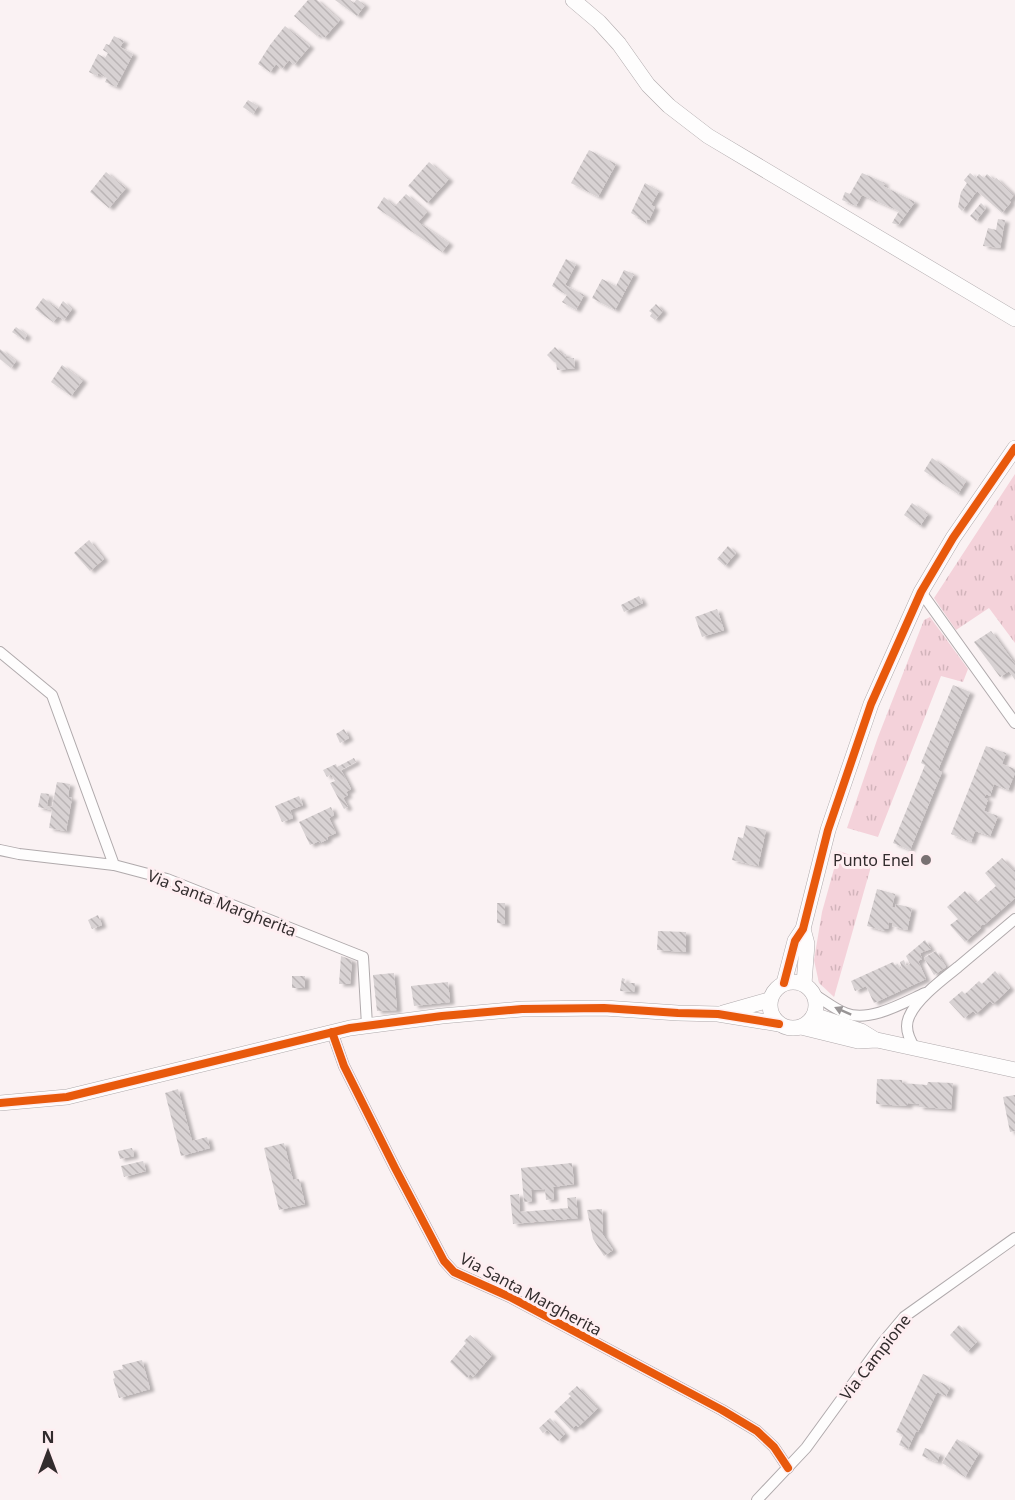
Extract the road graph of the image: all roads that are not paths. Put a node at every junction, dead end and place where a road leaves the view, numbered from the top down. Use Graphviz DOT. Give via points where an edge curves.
graph roads {
  1 [pos="573,0"];
  2 [pos="1015,319"];
  3 [pos="1015,448"];
  4 [pos="921,592"];
  5 [pos="0,652"];
  6 [pos="1015,723"];
  7 [pos="0,850"];
  8 [pos="114,865"];
  9 [pos="1015,919"];
  10 [pos="803,929"];
  11 [pos="784,982"];
  12 [pos="809,989"];
  13 [pos="928,992"];
  14 [pos="769,1000"];
  15 [pos="718,1014"];
  16 [pos="814,1015"];
  17 [pos="780,1024"];
  18 [pos="367,1025"];
  19 [pos="801,1027"];
  20 [pos="332,1032"];
  21 [pos="877,1040"];
  22 [pos="915,1048"];
  23 [pos="1015,1070"];
  24 [pos="0,1103"];
  25 [pos="1015,1238"];
  26 [pos="788,1468"];
  27 [pos="757,1500"];
  1 -- 2 [label="street" via="619,44 648,85 708,136"];
  3 -- 4 [label="street"];
  4 -- 6 [label="street"];
  4 -- 10 [label="street" via="872,704 828,830"];
  5 -- 8 [label="street" via="52,695"];
  7 -- 8 [label="street"];
  8 -- 18 [label="street, Via Santa Margherita" via="167,879 363,957"];
  9 -- 13 [label="street"];
  10 -- 11 [label="street" via="795,941"];
  10 -- 12 [label="street"];
  11 -- 12 [label="street" via="794,981"];
  11 -- 14 [label="street"];
  13 -- 12 [label="street, one-way" via="877,1014 857,1016 846,1014"];
  12 -- 16 [label="street" via="815,998"];
  13 -- 22 [label="street" via="909,1017 907,1029"];
  14 -- 15 [label="street"];
  14 -- 17 [label="street" via="773,1018"];
  15 -- 17 [label="street"];
  15 -- 18 [label="street" via="604,1008 522,1009"];
  16 -- 19 [label="street"];
  16 -- 21 [label="street"];
  17 -- 19 [label="street" via="786,1028"];
  18 -- 20 [label="street"];
  19 -- 21 [label="street" via="858,1041"];
  20 -- 24 [label="street" via="67,1097"];
  20 -- 26 [label="street, Via Santa Margherita" via="344,1066 395,1168 444,1261 454,1272 510,1297 722,1410 757,1431"];
  21 -- 22 [label="street"];
  22 -- 23 [label="street"];
  25 -- 26 [label="street, Via Campione" via="904,1317"];
  26 -- 27 [label="street, Via Campione"];
}
